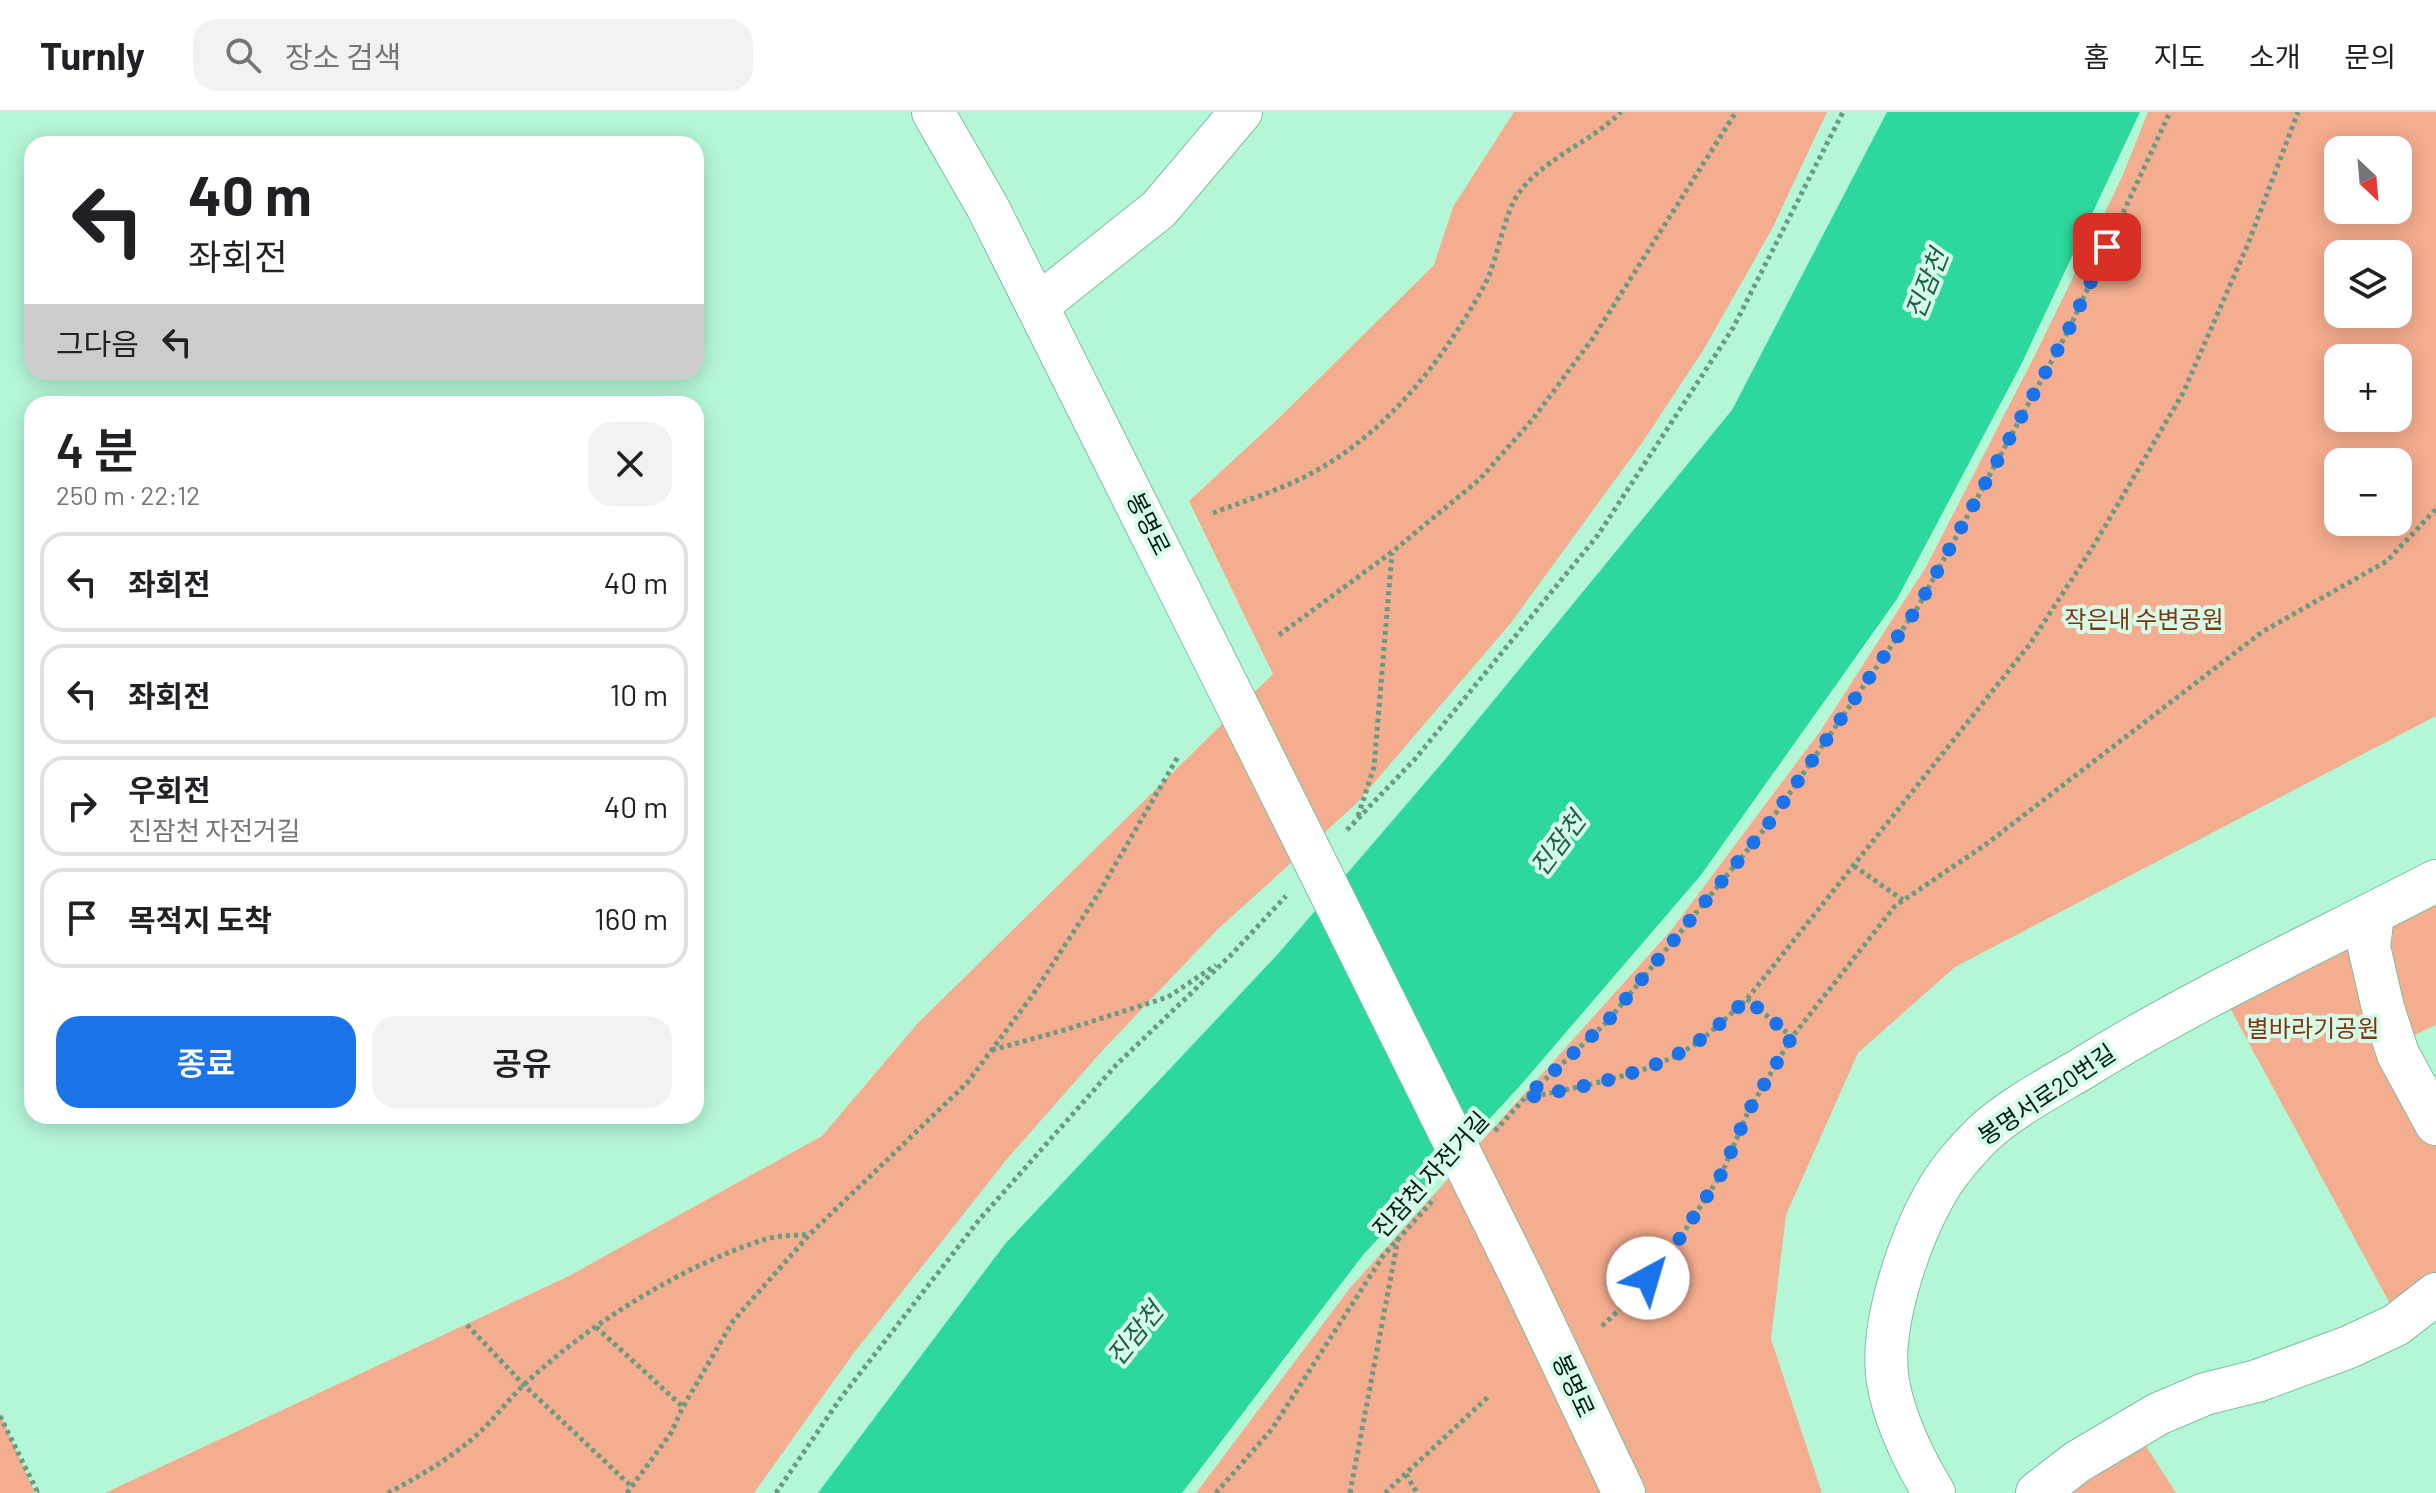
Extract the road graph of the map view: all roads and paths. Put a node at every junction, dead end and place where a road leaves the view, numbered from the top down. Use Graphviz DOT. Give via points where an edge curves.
graph roads {
  1 [pos="933,112"];
  2 [pos="1241,112"];
  3 [pos="1621,112"];
  4 [pos="1736,112"];
  5 [pos="2170,112"];
  6 [pos="2298,112"];
  7 [pos="1037,306"];
  8 [pos="2436,509"];
  9 [pos="1213,513"];
  10 [pos="1392,552"];
  11 [pos="1279,635"];
  12 [pos="1179,755"];
  13 [pos="1357,821"];
  14 [pos="1854,866"];
  15 [pos="2436,881"];
  16 [pos="1903,900"];
  17 [pos="2373,914"];
  18 [pos="1230,956"];
  19 [pos="1747,999"];
  20 [pos="1792,1037"];
  21 [pos="992,1050"];
  22 [pos="1525,1098"];
  23 [pos="2436,1124"];
  24 [pos="1493,1133"];
  25 [pos="1441,1192"];
  26 [pos="810,1234"];
  27 [pos="1398,1238"];
  28 [pos="2436,1294"];
  29 [pos="467,1325"];
  30 [pos="1602,1326"];
  31 [pos="596,1327"];
  32 [pos="524,1385"];
  33 [pos="1489,1396"];
  34 [pos="683,1407"];
  35 [pos="0,1416"];
  36 [pos="1406,1474"];
  37 [pos="632,1487"];
  38 [pos="34,1493"];
  39 [pos="388,1493"];
  40 [pos="627,1493"];
  41 [pos="1216,1493"];
  42 [pos="1350,1493"];
  43 [pos="1385,1493"];
  44 [pos="1417,1493"];
  45 [pos="1624,1493"];
  46 [pos="1934,1493"];
  47 [pos="2037,1493"];
  1 -- 7 [label="street, 봉명로"];
  2 -- 7 [label="street" via="1159,209"];
  3 -- 9 [label="path" via="1545,166 1519,192 1486,283 1409,397 1353,446 1300,480"];
  4 -- 10 [label="path" via="1593,338 1533,419 1480,479"];
  5 -- 22 [label="path, 진잠천 자전거길" via="2069,329 1918,607 1767,826 1607,1022"];
  6 -- 14 [label="path" via="2183,393 2094,545 2030,644"];
  7 -- 45 [label="street, 봉명로, bridge"];
  8 -- 16 [label="path" via="2387,561 2262,632 1985,845"];
  10 -- 11 [label="path"];
  10 -- 13 [label="path" via="1374,767"];
  12 -- 21 [label="path" via="1100,891"];
  14 -- 16 [label="path"];
  14 -- 19 [label="path"];
  15 -- 17 [label="street, 봉명서로20번길"];
  16 -- 20 [label="path"];
  17 -- 23 [label="street" via="2369,947 2383,1008 2398,1054"];
  17 -- 46 [label="street, 봉명서로20번길" via="2130,1038 1984,1133 1954,1166 1917,1234 1897,1291 1888,1342 1888,1382 1911,1456"];
  18 -- 21 [label="path" via="1168,997"];
  19 -- 20 [label="path"];
  19 -- 22 [label="path" via="1675,1056 1599,1083"];
  20 -- 30 [label="path" via="1748,1112 1722,1173 1680,1238"];
  21 -- 26 [label="path" via="967,1083"];
  22 -- 24 [label="path, 진잠천 자전거길"];
  25 -- 27 [label="path, 진잠천 자전거길"];
  26 -- 31 [label="path" via="769,1238 724,1255 664,1284"];
  26 -- 34 [label="path" via="733,1321"];
  27 -- 41 [label="path, 진잠천 자전거길" via="1272,1429"];
  27 -- 42 [label="path"];
  28 -- 47 [label="street" via="2396,1325 2349,1347 2158,1414 2077,1462"];
  29 -- 32 [label="path"];
  31 -- 32 [label="path"];
  31 -- 34 [label="path"];
  32 -- 37 [label="path"];
  32 -- 39 [label="path" via="478,1434"];
  33 -- 36 [label="path"];
  34 -- 37 [label="path"];
  35 -- 38 [label="path"];
  36 -- 43 [label="path"];
  36 -- 44 [label="path"];
  37 -- 40 [label="path"];
}
